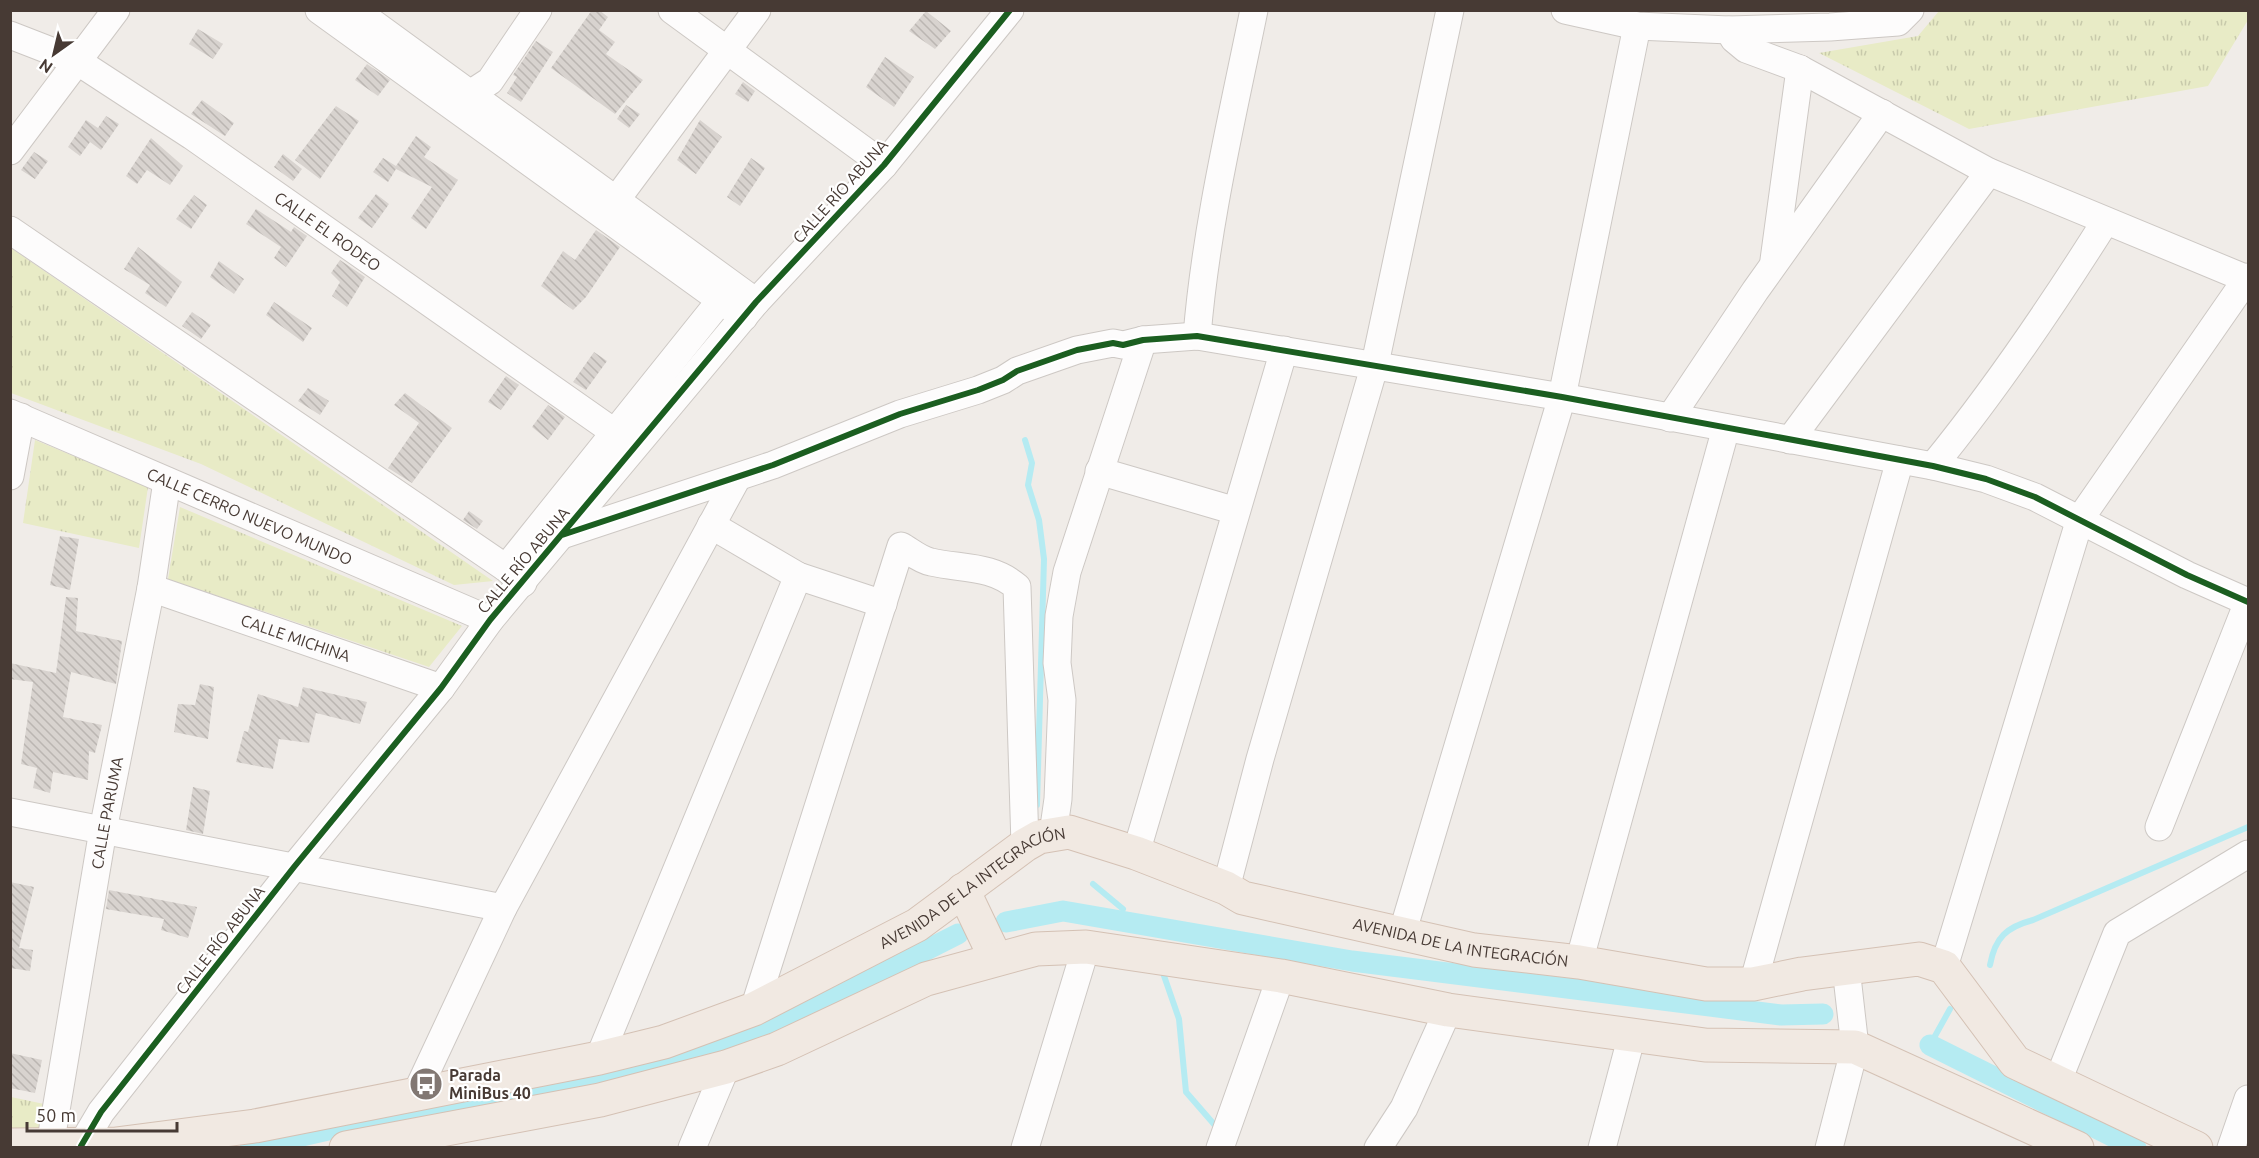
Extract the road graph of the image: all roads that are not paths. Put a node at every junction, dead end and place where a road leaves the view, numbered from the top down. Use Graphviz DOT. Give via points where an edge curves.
graph roads {
  1 [pos="116,10"];
  2 [pos="319,10"];
  3 [pos="355,10"];
  4 [pos="538,10"];
  5 [pos="672,10"];
  6 [pos="757,10"];
  7 [pos="1254,10"];
  8 [pos="1450,10"];
  9 [pos="1565,10"];
  10 [pos="1910,10"];
  11 [pos="998,14"];
  12 [pos="1637,26"];
  13 [pos="1729,30"];
  14 [pos="10,34"];
  15 [pos="726,50"];
  16 [pos="77,61"];
  17 [pos="1800,69"];
  18 [pos="470,94"];
  19 [pos="442,102"];
  20 [pos="1882,113"];
  21 [pos="10,151"];
  22 [pos="884,165"];
  23 [pos="1989,172"];
  24 [pos="616,200"];
  25 [pos="2105,222"];
  26 [pos="10,231"];
  27 [pos="1773,265"];
  28 [pos="2248,278"];
  29 [pos="726,292"];
  30 [pos="750,309"];
  31 [pos="1197,336"];
  32 [pos="1143,340"];
  33 [pos="1284,350"];
  34 [pos="1375,364"];
  35 [pos="1562,397"];
  36 [pos="16,415"];
  37 [pos="1670,418"];
  38 [pos="1726,428"];
  39 [pos="625,440"];
  40 [pos="1790,440"];
  41 [pos="1900,460"];
  42 [pos="1933,466"];
  43 [pos="1099,471"];
  44 [pos="10,476"];
  45 [pos="737,477"];
  46 [pos="167,481"];
  47 [pos="1236,511"];
  48 [pos="2080,519"];
  49 [pos="711,525"];
  50 [pos="562,535"];
  51 [pos="515,576"];
  52 [pos="798,576"];
  53 [pos="151,588"];
  54 [pos="2248,602"];
  55 [pos="883,604"];
  56 [pos="490,620"];
  57 [pos="441,688"];
  58 [pos="10,812"];
  59 [pos="2159,827"];
  60 [pos="103,830"];
  61 [pos="1039,840"];
  62 [pos="1136,853"];
  63 [pos="2248,854"];
  64 [pos="294,867"];
  65 [pos="1226,888"];
  66 [pos="963,890"];
  67 [pos="503,908"];
  68 [pos="1402,934"];
  69 [pos="1086,947"];
  70 [pos="996,959"];
  71 [pos="1579,962"];
  72 [pos="1944,967"];
  73 [pos="1846,968"];
  74 [pos="1281,976"];
  75 [pos="1753,984"];
  76 [pos="754,1009"];
  77 [pos="1448,1010"];
  78 [pos="1632,1035"];
  79 [pos="1855,1047"];
  80 [pos="599,1058"];
  81 [pos="726,1067"];
  82 [pos="2057,1083"];
  83 [pos="415,1096"];
  84 [pos="2248,1099"];
  85 [pos="402,1143"];
  86 [pos="10,1145"];
  87 [pos="66,1146"];
  88 [pos="346,1148"];
  89 [pos="692,1148"];
  90 [pos="1025,1148"];
  91 [pos="1220,1148"];
  92 [pos="1378,1148"];
  93 [pos="1602,1148"];
  94 [pos="1829,1148"];
  95 [pos="2077,1148"];
  96 [pos="2196,1148"];
  97 [pos="2231,1148"];
  1 -- 16 [label="street"];
  2 -- 19 [label="street"];
  3 -- 18 [label="street"];
  4 -- 18 [label="street" via="490,81"];
  5 -- 15 [label="street"];
  6 -- 15 [label="street"];
  7 -- 31 [label="street" via="1215,199"];
  8 -- 34 [label="street"];
  9 -- 12 [label="street"];
  10 -- 13 [label="street" via="1898,22"];
  11 -- 22 [label="street, CALLE RÍO ABUNA"];
  12 -- 13 [label="street"];
  12 -- 35 [label="street"];
  13 -- 17 [label="street" via="1746,49"];
  14 -- 16 [label="street, CALLE EL RODEO"];
  15 -- 22 [label="street"];
  15 -- 24 [label="street"];
  16 -- 21 [label="street"];
  16 -- 39 [label="street, CALLE EL RODEO" via="192,135"];
  17 -- 20 [label="street"];
  17 -- 27 [label="street"];
  18 -- 19 [label="street"];
  18 -- 24 [label="street"];
  19 -- 29 [label="street"];
  20 -- 23 [label="street"];
  20 -- 27 [label="street"];
  22 -- 30 [label="street, CALLE RÍO ABUNA"];
  23 -- 25 [label="street"];
  23 -- 40 [label="street"];
  24 -- 29 [label="street"];
  25 -- 28 [label="street"];
  25 -- 42 [label="street" via="1974,416"];
  26 -- 51 [label="street"];
  27 -- 37 [label="street"];
  28 -- 48 [label="street"];
  29 -- 30 [label="street"];
  29 -- 39 [label="street"];
  30 -- 39 [label="street, CALLE RÍO ABUNA"];
  31 -- 32 [label="street"];
  31 -- 33 [label="street"];
  32 -- 43 [label="street"];
  32 -- 45 [label="street" via="1077,350"];
  33 -- 34 [label="street"];
  33 -- 47 [label="street"];
  34 -- 35 [label="street"];
  34 -- 65 [label="street"];
  35 -- 37 [label="street"];
  35 -- 68 [label="street"];
  36 -- 44 [label="street"];
  36 -- 46 [label="street, CALLE CERRO NUEVO MUNDO"];
  37 -- 38 [label="street"];
  38 -- 40 [label="street"];
  38 -- 71 [label="street"];
  39 -- 50 [label="street, CALLE RÍO ABUNA"];
  39 -- 51 [label="street"];
  40 -- 41 [label="street"];
  41 -- 42 [label="street"];
  41 -- 75 [label="street"];
  42 -- 48 [label="street" via="1986,479"];
  43 -- 47 [label="street"];
  43 -- 61 [label="street" via="1067,572 1059,616 1057,663 1062,700 1058,799"];
  45 -- 49 [label="street"];
  45 -- 50 [label="street"];
  46 -- 53 [label="street, CALLE PARUMA"];
  46 -- 56 [label="street, CALLE CERRO NUEVO MUNDO"];
  47 -- 62 [label="street"];
  48 -- 54 [label="street"];
  48 -- 72 [label="street"];
  49 -- 52 [label="street"];
  49 -- 67 [label="street"];
  50 -- 51 [label="street, CALLE RÍO ABUNA"];
  51 -- 56 [label="street, CALLE RÍO ABUNA"];
  52 -- 55 [label="street"];
  52 -- 80 [label="street"];
  53 -- 57 [label="street, CALLE MICHINA"];
  53 -- 60 [label="street, CALLE PARUMA"];
  54 -- 59 [label="street"];
  55 -- 61 [label="street" via="901,546 927,562 990,570 1017,587"];
  55 -- 76 [label="street"];
  56 -- 57 [label="street, CALLE RÍO ABUNA"];
  57 -- 64 [label="street, CALLE RÍO ABUNA"];
  58 -- 60 [label="street"];
  60 -- 64 [label="street"];
  60 -- 87 [label="street, CALLE PARUMA"];
  61 -- 62 [label="main road, AVENIDA DE LA INTEGRACIÓN" via="1069,832"];
  61 -- 66 [label="main road, AVENIDA DE LA INTEGRACIÓN"];
  62 -- 65 [label="main road, AVENIDA DE LA INTEGRACIÓN"];
  63 -- 82 [label="street" via="2117,933"];
  64 -- 67 [label="street"];
  64 -- 87 [label="street, CALLE RÍO ABUNA" via="101,1112"];
  65 -- 68 [label="main road, AVENIDA DE LA INTEGRACIÓN" via="1243,898"];
  66 -- 70 [label="main road"];
  66 -- 76 [label="main road, AVENIDA DE LA INTEGRACIÓN" via="917,925"];
  67 -- 83 [label="street"];
  68 -- 71 [label="main road, AVENIDA DE LA INTEGRACIÓN" via="1474,950"];
  69 -- 70 [label="main road" via="1036,949"];
  69 -- 74 [label="main road"];
  69 -- 90 [label="street"];
  70 -- 81 [label="main road" via="926,979 777,1049"];
  71 -- 75 [label="main road, AVENIDA DE LA INTEGRACIÓN" via="1706,984"];
  72 -- 73 [label="main road, AVENIDA DE LA INTEGRACIÓN" via="1919,959"];
  72 -- 82 [label="main road" via="2015,1062"];
  73 -- 75 [label="main road, AVENIDA DE LA INTEGRACIÓN"];
  73 -- 79 [label="street"];
  74 -- 77 [label="main road"];
  74 -- 91 [label="street"];
  76 -- 80 [label="main road, AVENIDA DE LA INTEGRACIÓN" via="664,1041"];
  77 -- 78 [label="main road"];
  77 -- 92 [label="street" via="1404,1108"];
  78 -- 79 [label="main road" via="1705,1044"];
  78 -- 93 [label="street"];
  79 -- 94 [label="street"];
  79 -- 95 [label="main road"];
  80 -- 83 [label="main road, AVENIDA DE LA INTEGRACIÓN"];
  81 -- 85 [label="main road" via="600,1100"];
  81 -- 89 [label="street"];
  82 -- 96 [label="main road"];
  83 -- 87 [label="main road, AVENIDA DE LA INTEGRACIÓN" via="255,1126 116,1144"];
  84 -- 97 [label="street"];
  85 -- 88 [label="main road"];
  86 -- 87 [label="main road, AVENIDA DE LA INTEGRACIÓN"];
}
